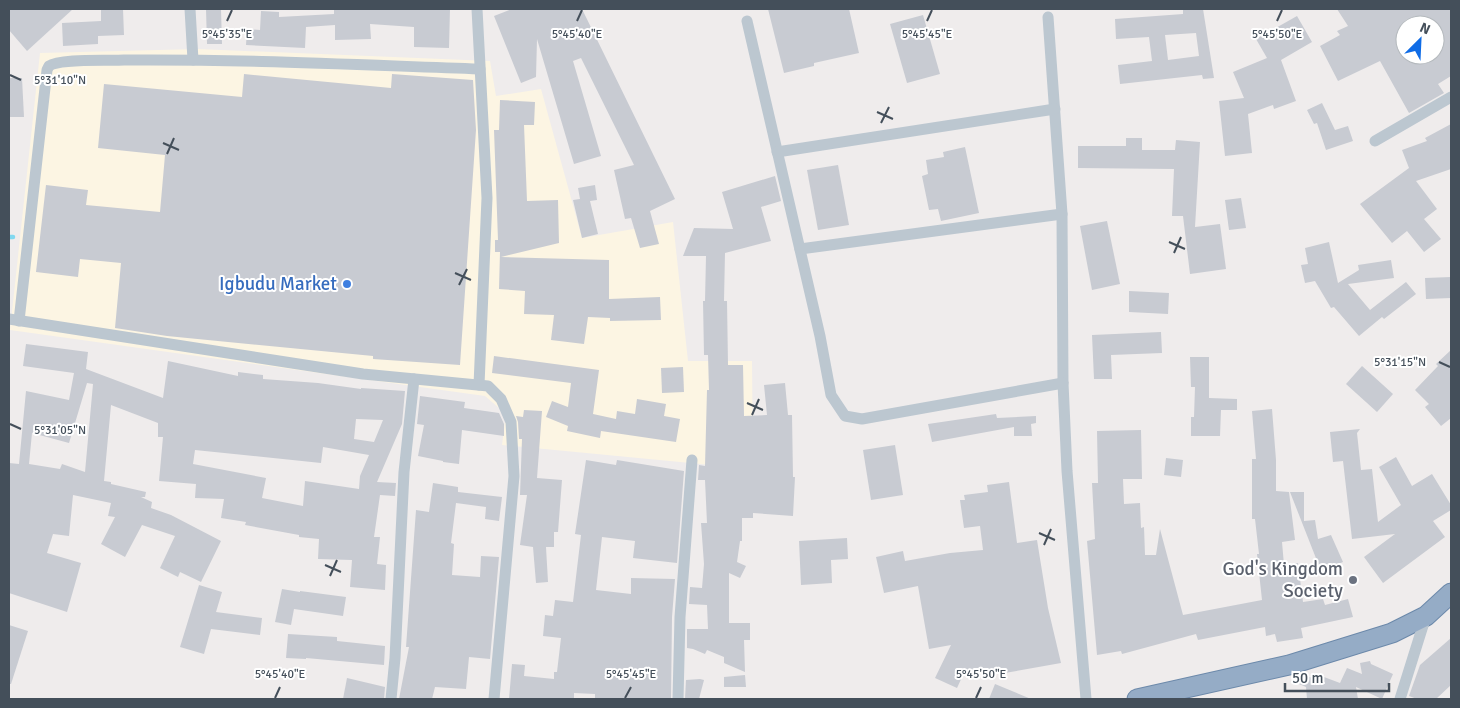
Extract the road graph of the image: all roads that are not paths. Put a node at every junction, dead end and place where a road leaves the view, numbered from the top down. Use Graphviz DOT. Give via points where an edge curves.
graph roads {
  1 [pos="190,9"];
  2 [pos="477,9"];
  3 [pos="1048,17"];
  4 [pos="747,21"];
  5 [pos="193,60"];
  6 [pos="480,70"];
  7 [pos="1451,97"];
  8 [pos="1054,109"];
  9 [pos="1375,141"];
  10 [pos="777,152"];
  11 [pos="1062,214"];
  12 [pos="800,250"];
  13 [pos="14,320"];
  14 [pos="414,379"];
  15 [pos="1063,383"];
  16 [pos="479,385"];
  17 [pos="692,460"];
  18 [pos="1451,593"];
  19 [pos="1426,616"];
  20 [pos="391,699"];
  21 [pos="494,699"];
  22 [pos="678,699"];
  23 [pos="1086,699"];
  24 [pos="1138,699"];
  25 [pos="1400,699"];
  1 -- 5 [label="street"];
  2 -- 6 [label="street"];
  3 -- 8 [label="street"];
  4 -- 10 [label="street"];
  5 -- 6 [label="street"];
  5 -- 13 [label="street" via="80,61 49,66"];
  6 -- 16 [label="street" via="487,198"];
  7 -- 9 [label="street"];
  8 -- 10 [label="street"];
  8 -- 11 [label="street"];
  10 -- 12 [label="street"];
  11 -- 12 [label="street"];
  11 -- 15 [label="street"];
  12 -- 15 [label="street" via="832,395 845,416 862,419"];
  13 -- 14 [label="street"];
  14 -- 16 [label="street"];
  14 -- 20 [label="street" via="404,472"];
  15 -- 23 [label="street"];
  16 -- 21 [label="street" via="488,386 501,399 511,422 514,476"];
  17 -- 22 [label="street" via="680,617"];
  18 -- 19 [label="highway"];
  19 -- 24 [label="highway" via="1392,633 1288,665"];
  19 -- 25 [label="street"];
}
